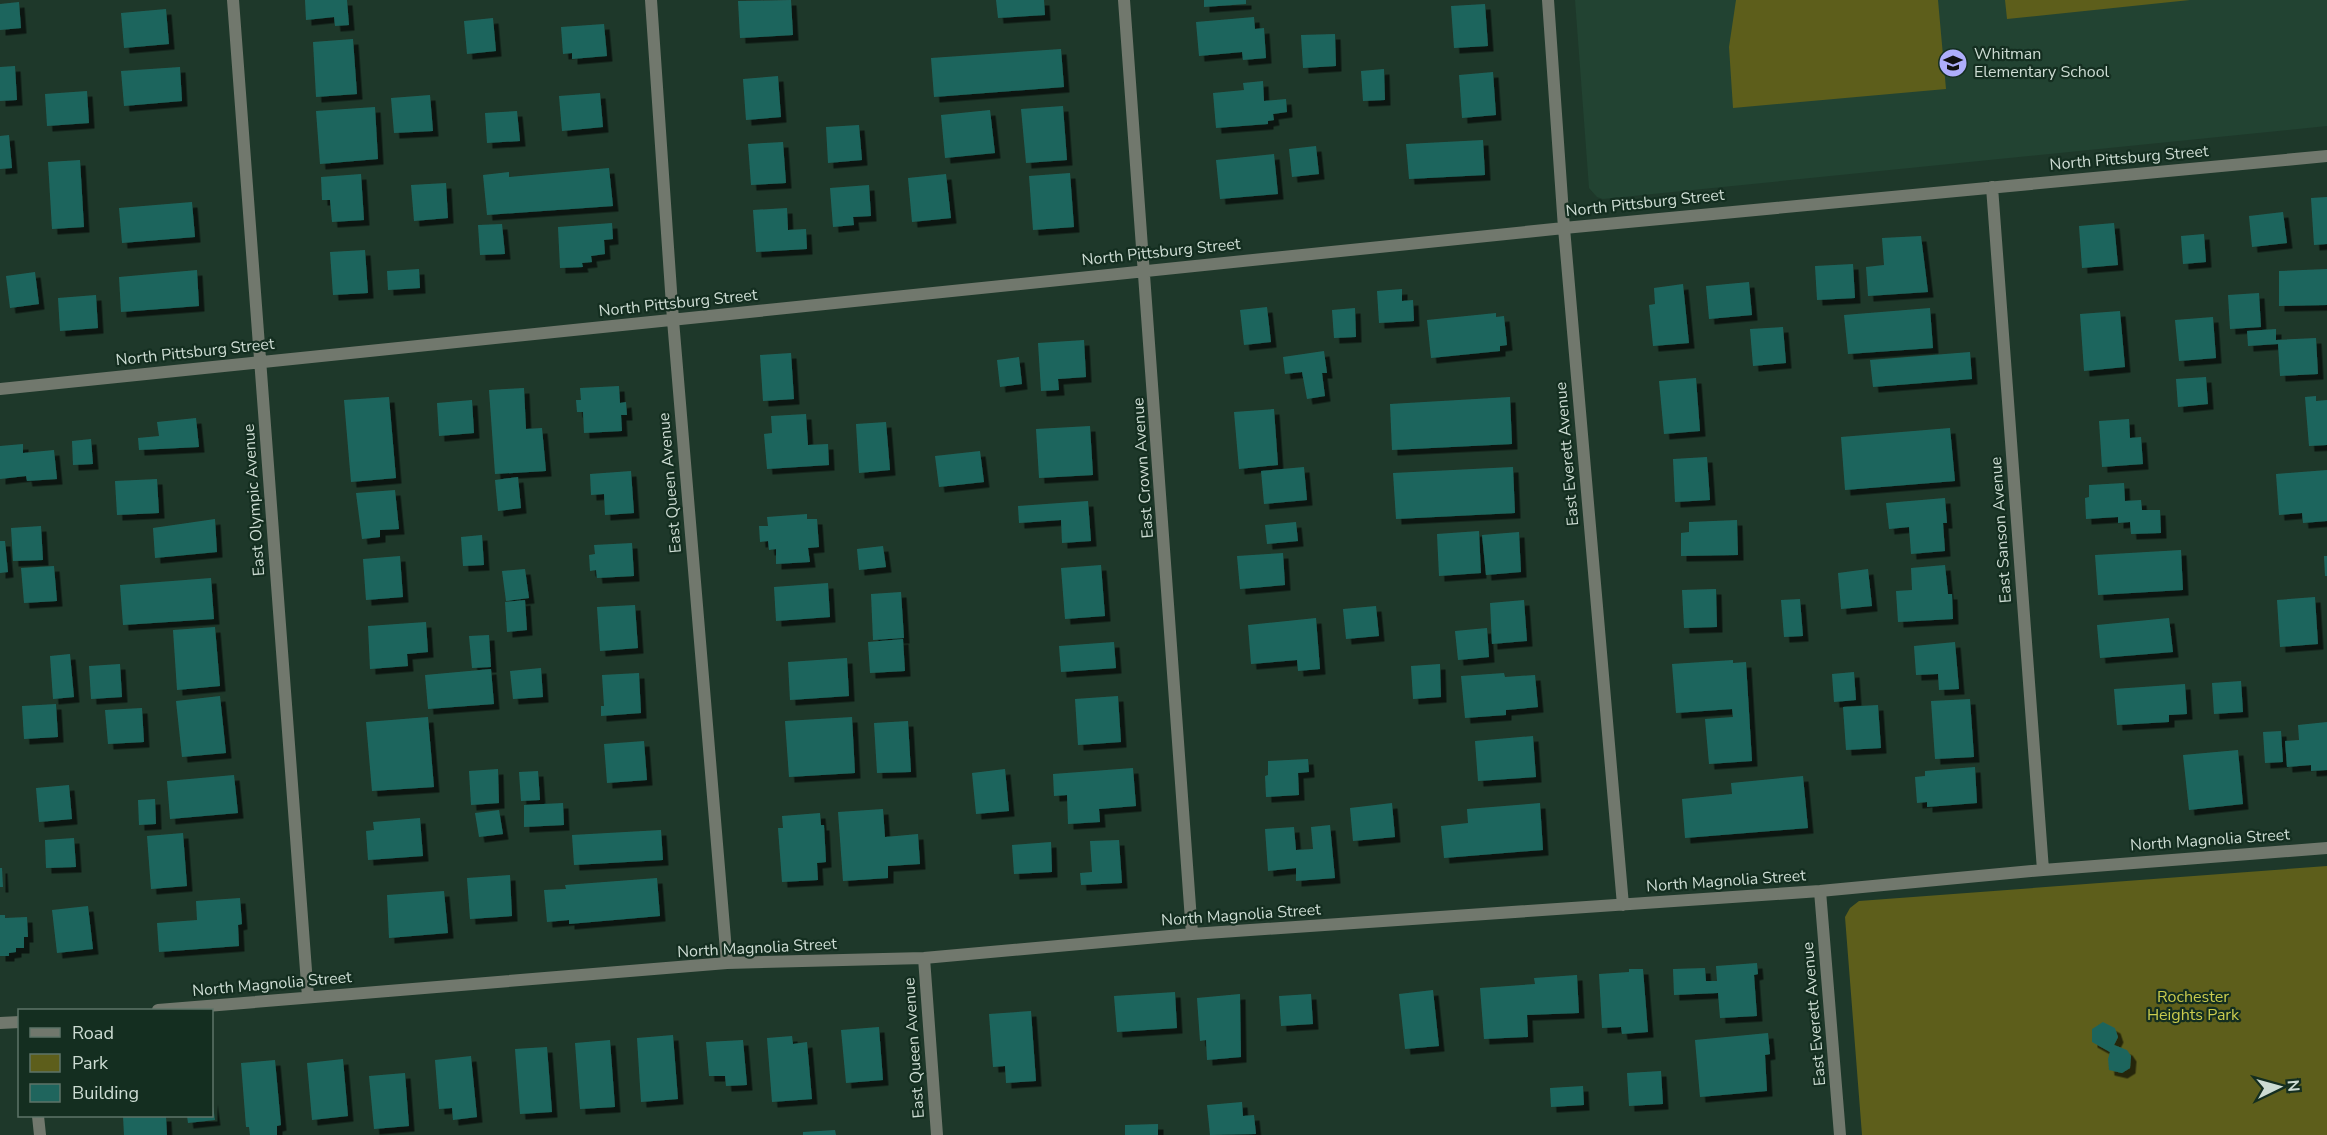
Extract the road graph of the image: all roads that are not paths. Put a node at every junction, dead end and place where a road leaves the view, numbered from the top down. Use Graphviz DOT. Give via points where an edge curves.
graph roads {
  1 [pos="233,0"];
  2 [pos="651,0"];
  3 [pos="1124,0"];
  4 [pos="1548,0"];
  5 [pos="2327,156"];
  6 [pos="1992,187"];
  7 [pos="1564,228"];
  8 [pos="1146,270"];
  9 [pos="673,320"];
  10 [pos="261,362"];
  11 [pos="0,389"];
  12 [pos="2327,848"];
  13 [pos="2043,870"];
  14 [pos="1820,891"];
  15 [pos="1623,905"];
  16 [pos="1192,934"];
  17 [pos="924,958"];
  18 [pos="727,963"];
  19 [pos="308,997"];
  20 [pos="179,1009"];
  21 [pos="18,1022"];
  22 [pos="0,1023"];
  23 [pos="38,1117"];
  24 [pos="39,1135"];
  25 [pos="937,1135"];
  26 [pos="1840,1135"];
  1 -- 10 [label="street, East Olympic Avenue"];
  2 -- 9 [label="street, East Queen Avenue"];
  3 -- 8 [label="street, East Crown Avenue"];
  4 -- 7 [label="street, East Everett Avenue"];
  5 -- 6 [label="street, North Pittsburg Street"];
  6 -- 7 [label="street, North Pittsburg Street"];
  6 -- 13 [label="street, East Sanson Avenue"];
  7 -- 8 [label="street, North Pittsburg Street"];
  7 -- 15 [label="street, East Everett Avenue"];
  8 -- 9 [label="street, North Pittsburg Street"];
  8 -- 16 [label="street, East Crown Avenue"];
  9 -- 10 [label="street, North Pittsburg Street"];
  9 -- 18 [label="street, East Queen Avenue"];
  10 -- 11 [label="street, North Pittsburg Street"];
  10 -- 19 [label="street, East Olympic Avenue"];
  12 -- 13 [label="street, North Magnolia Street"];
  13 -- 14 [label="street, North Magnolia Street"];
  14 -- 15 [label="street, North Magnolia Street"];
  14 -- 26 [label="street, East Everett Avenue"];
  15 -- 16 [label="street, North Magnolia Street"];
  16 -- 17 [label="street, North Magnolia Street"];
  17 -- 18 [label="street, North Magnolia Street"];
  17 -- 25 [label="street, East Queen Avenue"];
  18 -- 19 [label="street, North Magnolia Street"];
  19 -- 20 [label="street, North Magnolia Street"];
  21 -- 22 [label="street"];
  23 -- 24 [label="street"];
}
